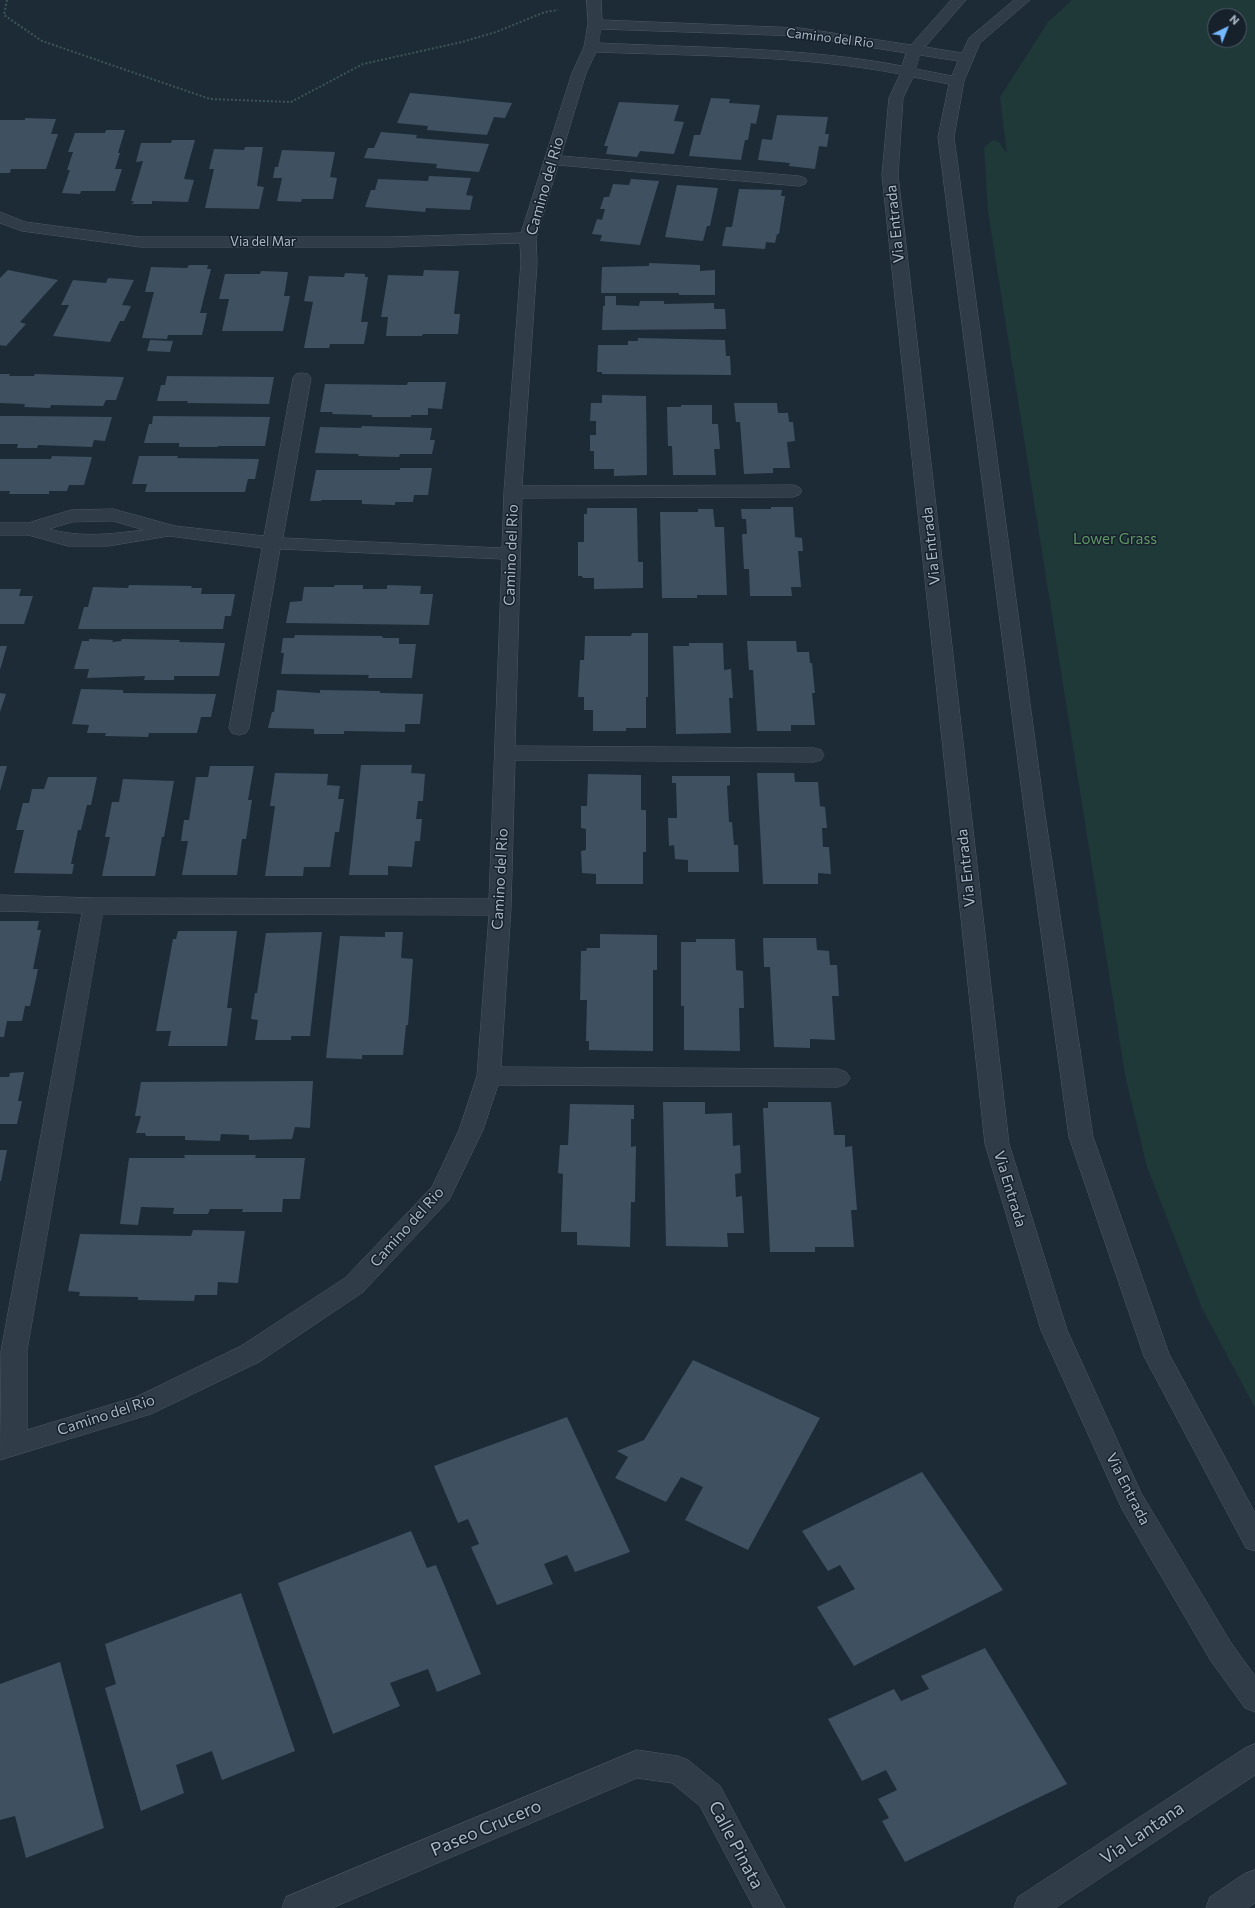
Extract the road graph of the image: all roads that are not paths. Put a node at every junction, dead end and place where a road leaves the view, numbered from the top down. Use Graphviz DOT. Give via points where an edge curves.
graph roads {
  1 [pos="959,0"];
  2 [pos="1023,0"];
  3 [pos="594,2"];
  4 [pos="595,24"];
  5 [pos="591,47"];
  6 [pos="914,50"];
  7 [pos="968,58"];
  8 [pos="908,72"];
  9 [pos="957,82"];
  10 [pos="552,160"];
  11 [pos="799,181"];
  12 [pos="0,217"];
  13 [pos="528,238"];
  14 [pos="302,378"];
  15 [pos="513,492"];
  16 [pos="793,492"];
  17 [pos="0,529"];
  18 [pos="29,529"];
  19 [pos="174,532"];
  20 [pos="272,543"];
  21 [pos="511,554"];
  22 [pos="239,728"];
  23 [pos="506,753"];
  24 [pos="814,755"];
  25 [pos="0,903"];
  26 [pos="94,906"];
  27 [pos="500,907"];
  28 [pos="489,1076"];
  29 [pos="838,1078"];
  30 [pos="7,1446"];
  31 [pos="1255,1539"];
  32 [pos="1255,1699"];
  33 [pos="1255,1758"];
  34 [pos="678,1770"];
  35 [pos="1255,1885"];
  36 [pos="297,1908"];
  37 [pos="770,1908"];
  38 [pos="1029,1908"];
  39 [pos="1222,1908"];
  1 -- 6 [label="street, Via Entrada"];
  2 -- 7 [label="street" via="974,41"];
  3 -- 4 [label="street, Camino del Rio"];
  4 -- 5 [label="street, Camino del Rio"];
  4 -- 6 [label="street, Camino del Rio" via="800,32"];
  5 -- 8 [label="street, Camino del Rio" via="770,55 870,64"];
  5 -- 10 [label="street, Camino del Rio" via="579,73"];
  6 -- 7 [label="street, Camino del Rio"];
  6 -- 8 [label="street, Via Entrada"];
  7 -- 9 [label="street"];
  8 -- 9 [label="street, Camino del Rio"];
  8 -- 32 [label="street, Via Entrada" via="896,98 890,175 997,1144 1054,1330 1131,1501 1221,1652"];
  9 -- 31 [label="street" via="946,137 1034,808 1081,1137 1157,1356"];
  10 -- 11 [label="street"];
  10 -- 13 [label="street, Camino del Rio"];
  12 -- 13 [label="street, Via del Mar" via="22,226 140,242 390,242"];
  13 -- 15 [label="street, Camino del Rio" via="529,264"];
  14 -- 20 [label="street"];
  15 -- 16 [label="street"];
  15 -- 21 [label="street, Camino del Rio"];
  17 -- 18 [label="street"];
  18 -- 19 [label="street" via="68,540 108,540"];
  18 -- 19 [label="street" via="71,516 113,515"];
  19 -- 20 [label="street"];
  20 -- 21 [label="street"];
  20 -- 22 [label="street"];
  21 -- 23 [label="street, Camino del Rio"];
  23 -- 24 [label="street"];
  23 -- 27 [label="street, Camino del Rio"];
  25 -- 26 [label="street"];
  26 -- 27 [label="street"];
  26 -- 30 [label="street" via="14,1351"];
  27 -- 28 [label="street, Camino del Rio"];
  28 -- 29 [label="street"];
  28 -- 30 [label="street, Camino del Rio" via="471,1130 441,1193 354,1285 250,1354 142,1406"];
  33 -- 38 [label="street, Via Lantana"];
  34 -- 36 [label="street, Paseo Crucero" via="637,1764"];
  34 -- 37 [label="street, Calle Pinata" via="710,1796"];
  35 -- 39 [label="street"];
}
